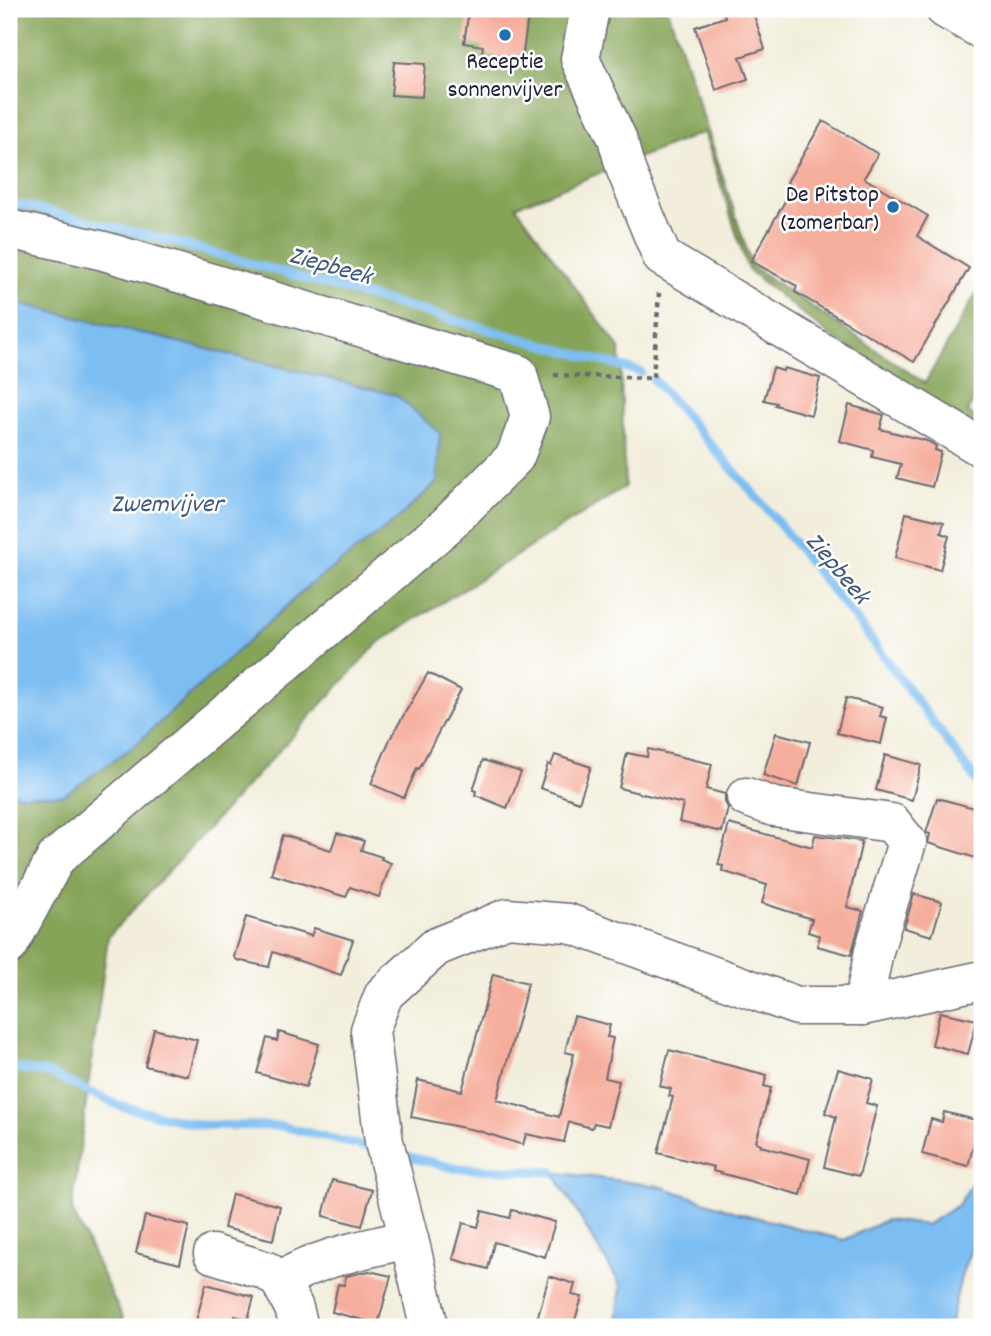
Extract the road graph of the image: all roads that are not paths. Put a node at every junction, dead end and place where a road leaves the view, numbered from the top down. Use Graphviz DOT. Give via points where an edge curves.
graph roads {
  1 [pos="590,9"];
  2 [pos="945,9"];
  3 [pos="982,30"];
  4 [pos="9,229"];
  5 [pos="982,448"];
  6 [pos="746,797"];
  7 [pos="9,944"];
  8 [pos="982,980"];
  9 [pos="863,1006"];
  10 [pos="409,1239"];
  11 [pos="213,1254"];
  12 [pos="281,1281"];
  13 [pos="299,1327"];
  14 [pos="429,1327"];
  1 -- 5 [label="street" via="580,60 617,138 662,257"];
  2 -- 3 [label="street"];
  4 -- 7 [label="street" via="104,251 518,374 530,417 515,457 447,525 55,858"];
  6 -- 9 [label="street" via="774,807 892,823 907,842 874,951"];
  8 -- 9 [label="street"];
  9 -- 10 [label="street" via="797,1006 568,923 507,918 436,947 384,995 370,1030 384,1142"];
  10 -- 12 [label="street" via="345,1255"];
  10 -- 14 [label="street"];
  11 -- 12 [label="street" via="267,1271"];
  12 -- 13 [label="street"];
}
